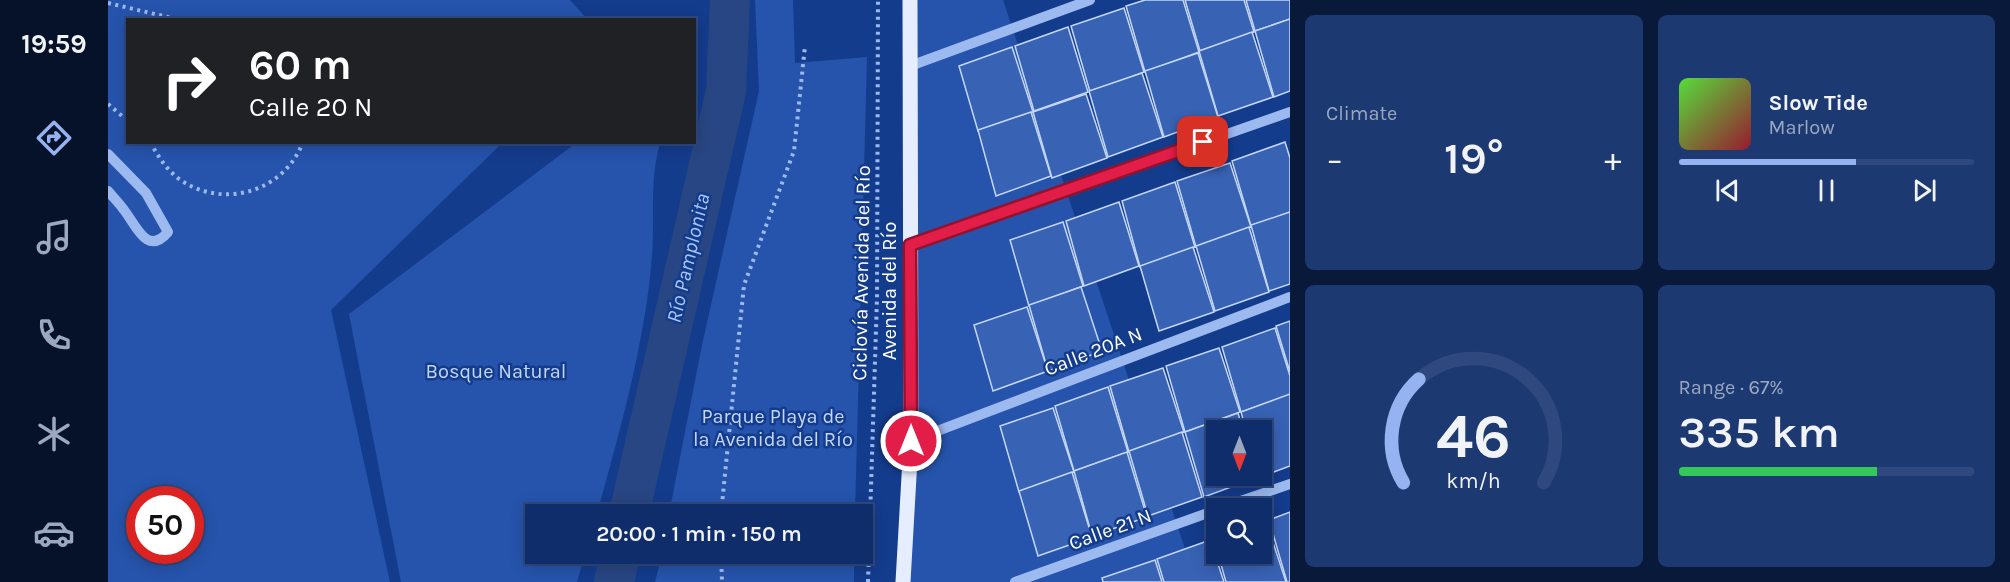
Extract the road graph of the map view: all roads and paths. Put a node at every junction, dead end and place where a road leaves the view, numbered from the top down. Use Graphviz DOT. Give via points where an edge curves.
graph roads {
  1 [pos="878,0"];
  2 [pos="910,0"];
  3 [pos="1090,0"];
  4 [pos="108,3"];
  5 [pos="172,18"];
  6 [pos="805,46"];
  7 [pos="910,66"];
  8 [pos="108,104"];
  9 [pos="1290,112"];
  10 [pos="126,119"];
  11 [pos="151,144"];
  12 [pos="302,144"];
  13 [pos="108,154"];
  14 [pos="108,191"];
  15 [pos="910,245"];
  16 [pos="1290,297"];
  17 [pos="911,441"];
  18 [pos="1290,483"];
  19 [pos="1248,498"];
  20 [pos="722,504"];
  21 [pos="1206,513"];
  22 [pos="721,564"];
  23 [pos="722,582"];
  24 [pos="868,582"];
  25 [pos="903,582"];
  26 [pos="1015,582"];
  1 -- 24 [label="path, Ciclovía Avenida del Río" via="877,298"];
  2 -- 7 [label="main road, Avenida del Río"];
  3 -- 7 [label="street"];
  4 -- 5 [label="path"];
  6 -- 20 [label="path" via="794,151 744,285"];
  7 -- 15 [label="main road, Avenida del Río"];
  8 -- 10 [label="path"];
  9 -- 15 [label="street"];
  11 -- 12 [label="path" via="159,159 179,179 203,190 229,195 255,191 280,177 298,156"];
  13 -- 14 [label="street" via="146,193 168,232 153,242 143,238"];
  15 -- 17 [label="main road, Avenida del Río"];
  16 -- 17 [label="street, Calle 20A N"];
  17 -- 25 [label="main road, Avenida del Río"];
  18 -- 19 [label="street, Calle 21 N"];
  21 -- 26 [label="street, Calle 21 N"];
  22 -- 23 [label="path"];
}
